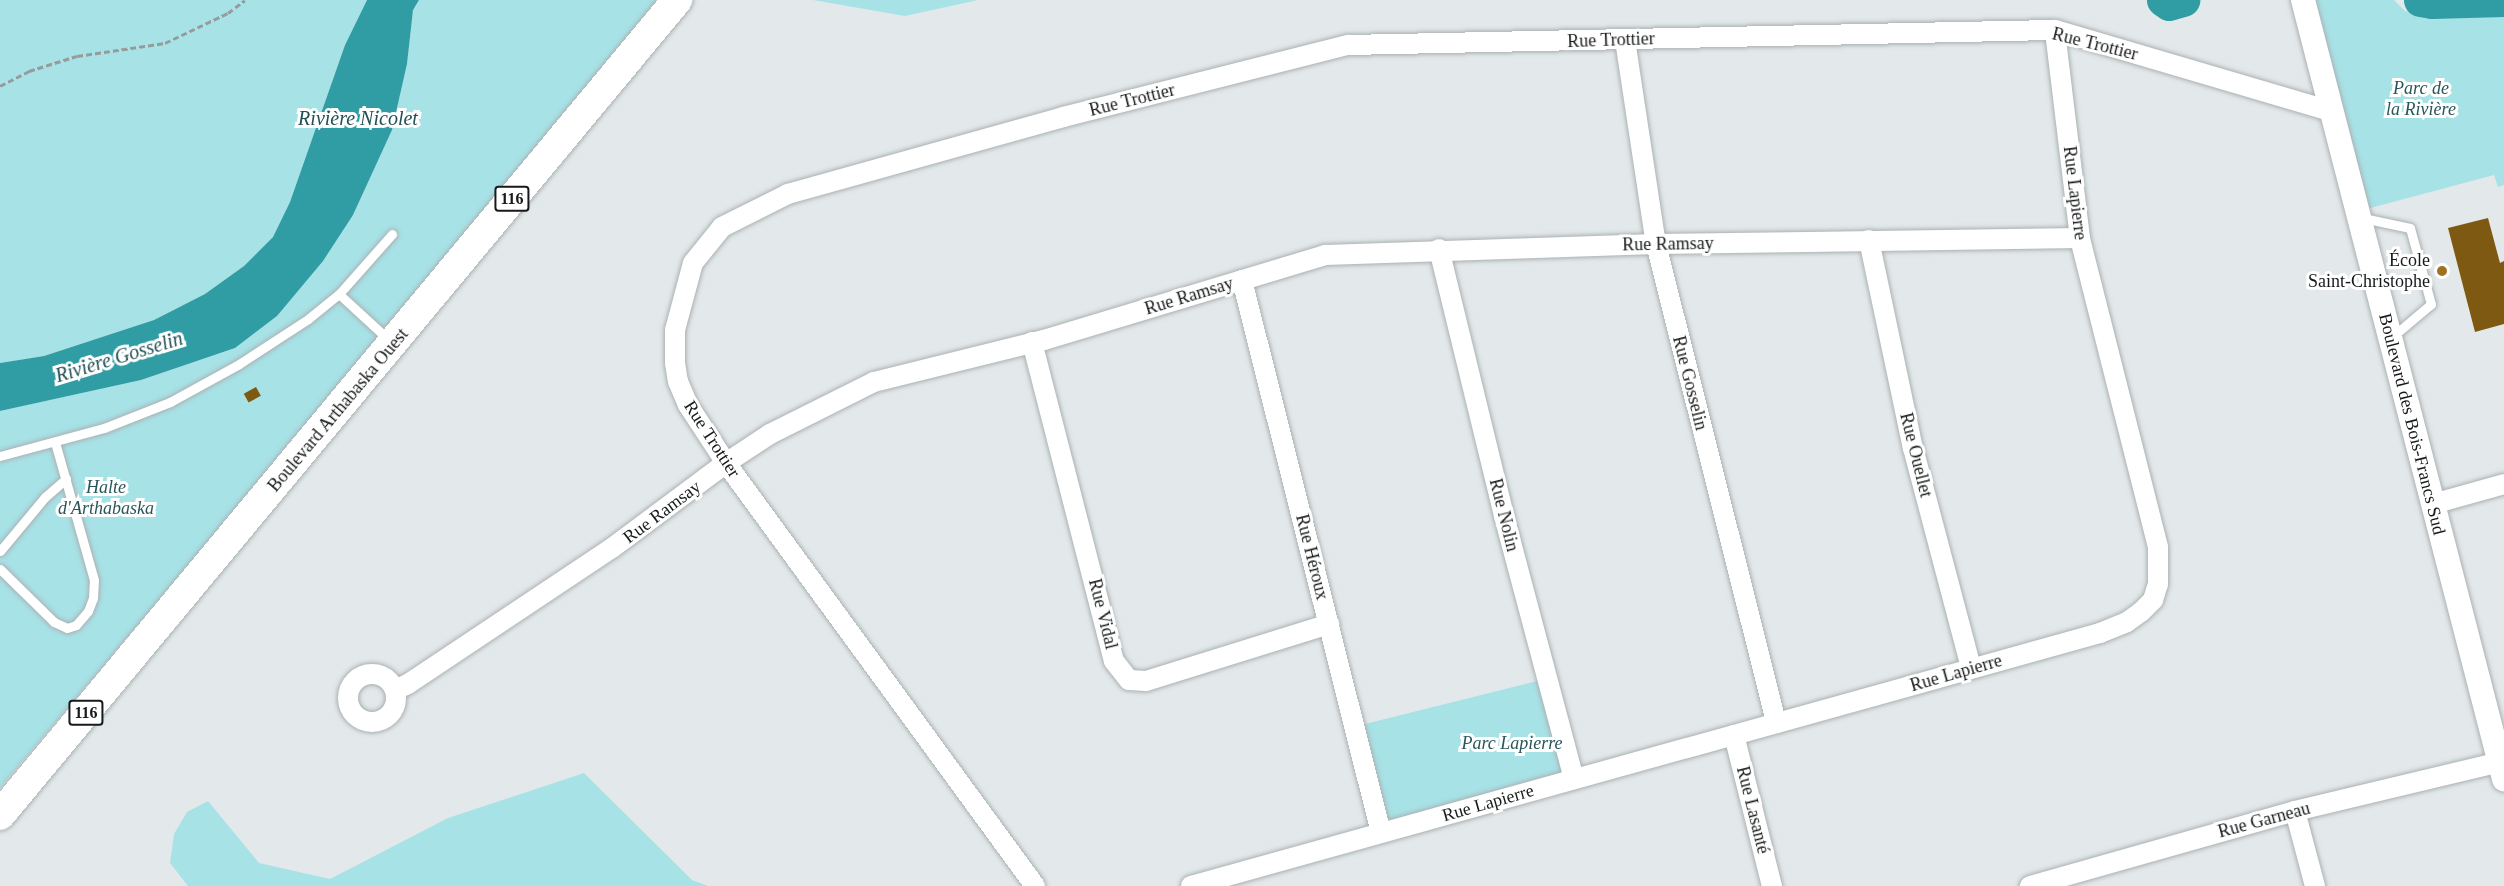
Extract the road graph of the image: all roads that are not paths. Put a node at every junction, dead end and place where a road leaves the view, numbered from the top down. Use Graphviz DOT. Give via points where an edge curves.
graph roads {
  1 [pos="2303,0"];
  2 [pos="676,1"];
  3 [pos="2055,30"];
  4 [pos="1625,40"];
  5 [pos="2331,111"];
  6 [pos="2359,218"];
  7 [pos="392,234"];
  8 [pos="2080,238"];
  9 [pos="1869,240"];
  10 [pos="1656,244"];
  11 [pos="1439,249"];
  12 [pos="1242,280"];
  13 [pos="339,294"];
  14 [pos="2390,338"];
  15 [pos="1032,342"];
  16 [pos="393,344"];
  17 [pos="55,442"];
  18 [pos="0,456"];
  19 [pos="726,463"];
  20 [pos="66,479"];
  21 [pos="2504,484"];
  22 [pos="2433,504"];
  23 [pos="0,551"];
  24 [pos="0,569"];
  25 [pos="1329,624"];
  26 [pos="1971,668"];
  27 [pos="395,690"];
  28 [pos="1776,723"];
  29 [pos="1734,735"];
  30 [pos="2502,770"];
  31 [pos="1574,779"];
  32 [pos="2295,811"];
  33 [pos="0,815"];
  34 [pos="1381,833"];
  35 [pos="1035,886"];
  36 [pos="1191,886"];
  37 [pos="1772,886"];
  38 [pos="2030,886"];
  39 [pos="2315,886"];
  1 -- 5 [label="street, Boulevard des Bois-Francs Sud"];
  2 -- 16 [label="main road, Boulevard Arthabaska Ouest / 116"];
  3 -- 4 [label="street, Rue Trottier"];
  3 -- 5 [label="street, Rue Trottier"];
  3 -- 8 [label="street, Rue Lapierre"];
  4 -- 10 [label="street, Rue Gosselin"];
  4 -- 19 [label="street, Rue Trottier" via="1348,45 1063,117 776,198 722,227 709,240 693,262 675,330 673,351 678,382 688,405"];
  5 -- 6 [label="street, Boulevard des Bois-Francs Sud"];
  6 -- 14 [label="street, Boulevard des Bois-Francs Sud"];
  6 -- 14 [label="lane" via="2410,228 2431,304"];
  7 -- 13 [label="lane"];
  8 -- 9 [label="street, Rue Ramsay"];
  8 -- 26 [label="street, Rue Lapierre" via="2158,547 2158,584 2153,600 2127,622"];
  9 -- 10 [label="street, Rue Ramsay"];
  9 -- 26 [label="street, Rue Ouellet" via="1913,448"];
  10 -- 11 [label="street, Rue Ramsay"];
  10 -- 28 [label="street, Rue Gosselin"];
  11 -- 12 [label="street, Rue Ramsay" via="1325,255"];
  11 -- 31 [label="street, Rue Nolin"];
  12 -- 15 [label="street, Rue Ramsay"];
  12 -- 25 [label="street, Rue Héroux"];
  13 -- 16 [label="lane"];
  13 -- 17 [label="lane" via="239,364 170,402"];
  14 -- 22 [label="street, Boulevard des Bois-Francs Sud"];
  15 -- 19 [label="street, Rue Ramsay" via="874,382 804,415"];
  15 -- 25 [label="street, Rue Vidal" via="1114,661 1129,680 1146,681"];
  16 -- 33 [label="main road, Boulevard Arthabaska Ouest / 116"];
  17 -- 18 [label="lane"];
  17 -- 20 [label="lane"];
  19 -- 27 [label="street, Rue Ramsay" via="612,548"];
  19 -- 35 [label="street, Rue Trottier"];
  20 -- 23 [label="lane" via="45,496"];
  20 -- 24 [label="lane" via="94,580 88,611 76,625 67,628 54,622"];
  21 -- 22 [label="street"];
  22 -- 30 [label="street, Boulevard des Bois-Francs Sud"];
  25 -- 34 [label="street, Rue Héroux"];
  26 -- 28 [label="street, Rue Lapierre"];
  28 -- 29 [label="street, Rue Lapierre"];
  29 -- 31 [label="street, Rue Lapierre"];
  29 -- 37 [label="street, Rue Lasanté"];
  30 -- 32 [label="street, Rue Garneau"];
  31 -- 34 [label="street, Rue Lapierre"];
  32 -- 38 [label="street, Rue Garneau"];
  32 -- 39 [label="street"];
  34 -- 36 [label="street, Rue Lapierre"];
}
